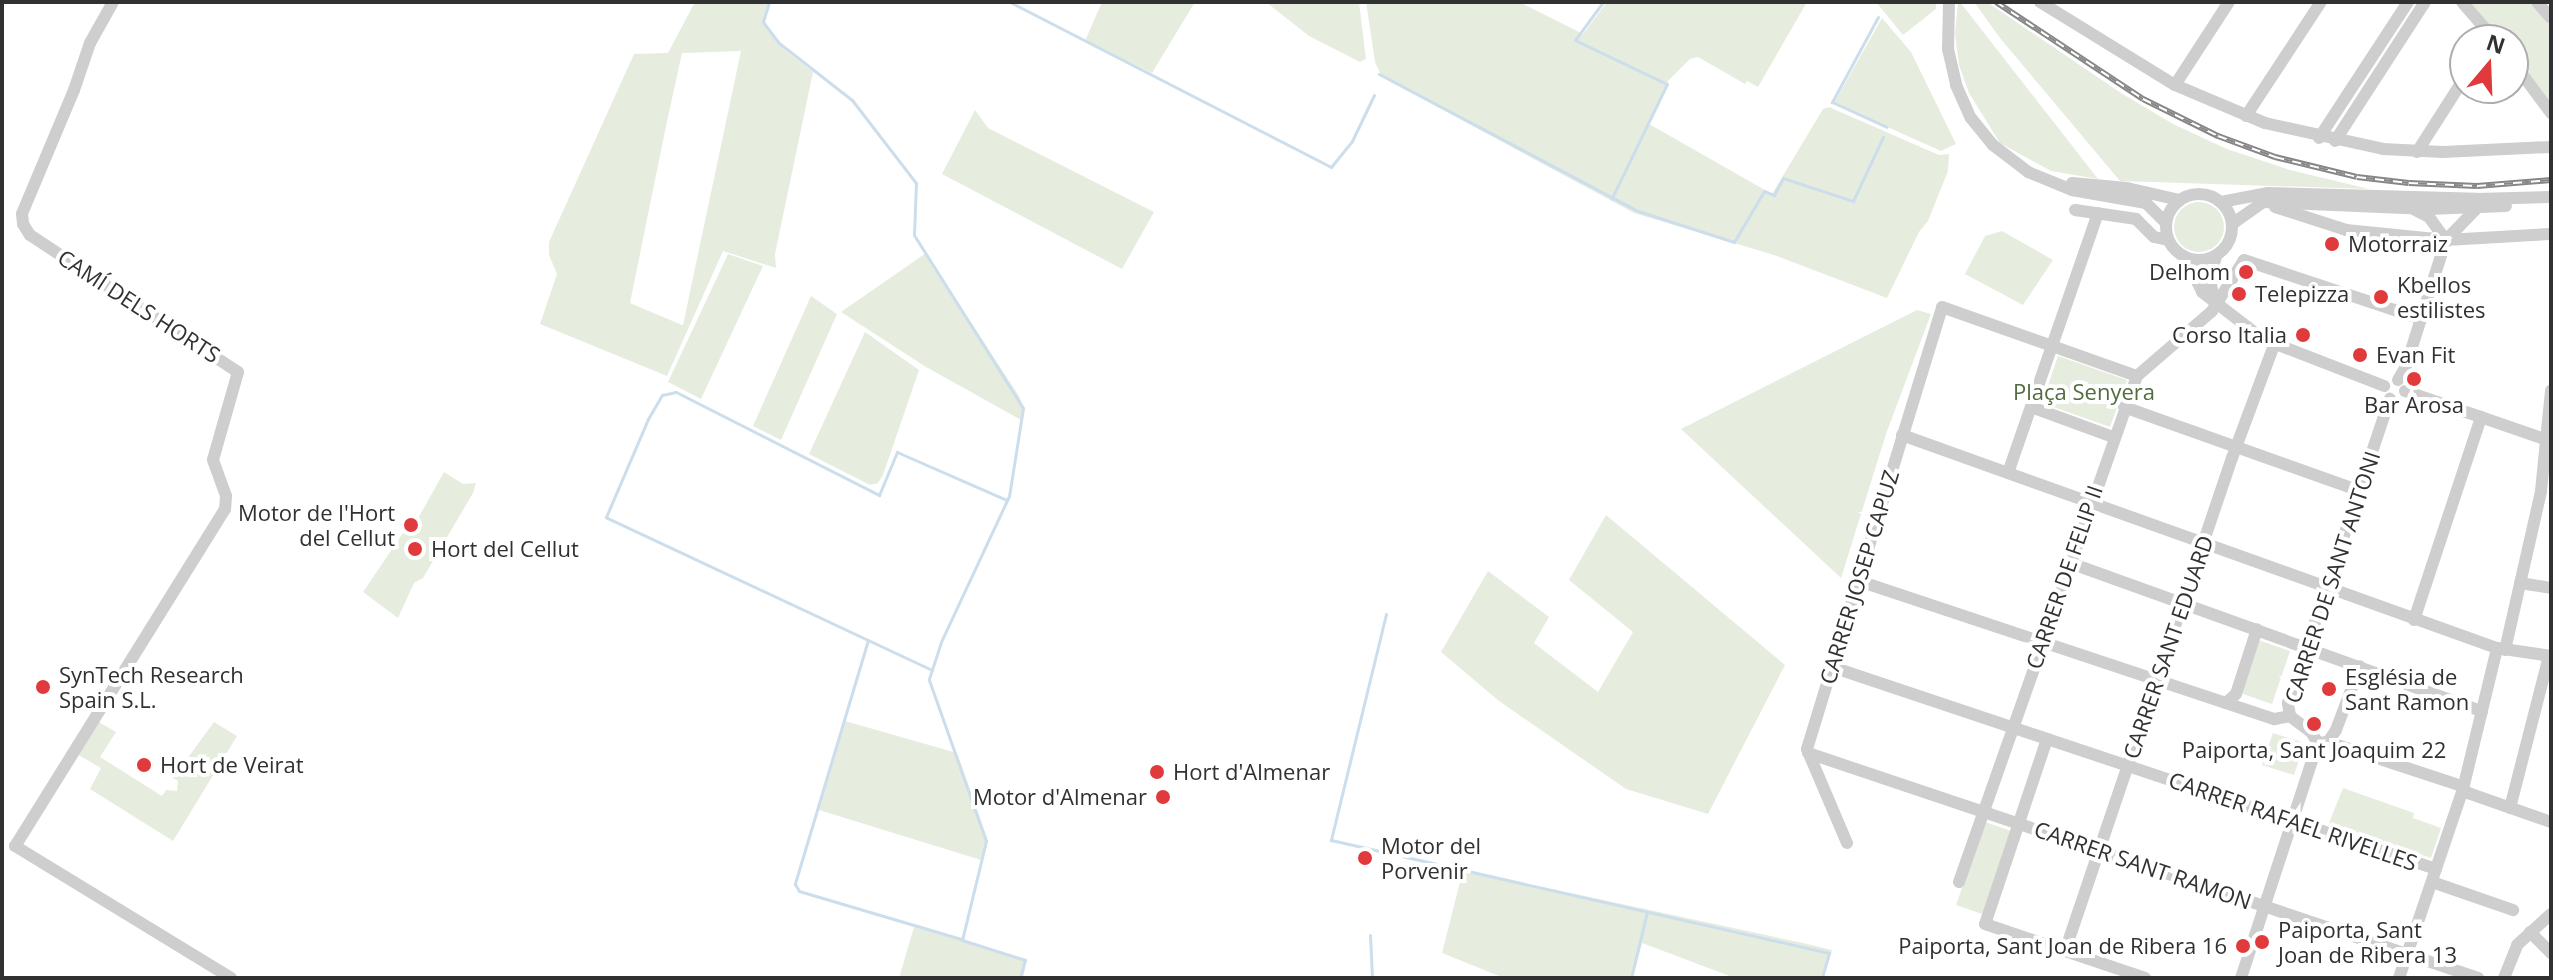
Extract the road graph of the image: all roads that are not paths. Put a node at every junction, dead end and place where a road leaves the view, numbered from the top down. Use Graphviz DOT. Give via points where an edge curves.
graph roads {
  1 [pos="113,2"];
  2 [pos="1949,2"];
  3 [pos="2040,2"];
  4 [pos="2229,2"];
  5 [pos="2321,2"];
  6 [pos="2408,2"];
  7 [pos="2425,2"];
  8 [pos="2462,2"];
  9 [pos="2537,2"];
  10 [pos="2551,18"];
  11 [pos="2480,24"];
  12 [pos="2529,83"];
  13 [pos="2175,85"];
  14 [pos="2449,102"];
  15 [pos="2551,113"];
  16 [pos="2246,116"];
  17 [pos="2319,138"];
  18 [pos="2335,141"];
  19 [pos="2551,147"];
  20 [pos="2417,152"];
  21 [pos="2056,182"];
  22 [pos="2551,197"];
  23 [pos="2179,200"];
  24 [pos="2221,202"];
  25 [pos="2263,202"];
  26 [pos="2413,208"];
  27 [pos="2476,209"];
  28 [pos="2075,210"];
  29 [pos="2098,213"];
  30 [pos="2166,223"];
  31 [pos="2232,224"];
  32 [pos="2551,234"];
  33 [pos="2168,240"];
  34 [pos="2446,240"];
  35 [pos="2216,256"];
  36 [pos="2185,258"];
  37 [pos="2216,302"];
  38 [pos="2421,319"];
  39 [pos="2274,345"];
  40 [pos="2053,346"];
  41 [pos="2137,376"];
  42 [pos="2401,385"];
  43 [pos="2384,386"];
  44 [pos="2551,390"];
  45 [pos="2390,399"];
  46 [pos="2031,407"];
  47 [pos="2124,407"];
  48 [pos="2481,417"];
  49 [pos="1902,435"];
  50 [pos="2113,437"];
  51 [pos="2547,440"];
  52 [pos="2238,448"];
  53 [pos="2008,473"];
  54 [pos="2360,491"];
  55 [pos="2546,491"];
  56 [pos="2091,503"];
  57 [pos="2202,544"];
  58 [pos="2070,563"];
  59 [pos="1859,581"];
  60 [pos="2520,583"];
  61 [pos="2551,588"];
  62 [pos="2326,589"];
  63 [pos="2184,603"];
  64 [pos="2414,620"];
  65 [pos="2257,629"];
  66 [pos="2042,641"];
  67 [pos="2307,647"];
  68 [pos="2501,649"];
  69 [pos="2550,656"];
  70 [pos="2360,666"];
  71 [pos="1832,667"];
  72 [pos="2156,679"];
  73 [pos="2226,703"];
  74 [pos="2482,711"];
  75 [pos="2290,716"];
  76 [pos="2012,727"];
  77 [pos="2047,739"];
  78 [pos="2323,742"];
  79 [pos="1808,753"];
  80 [pos="2128,765"];
  81 [pos="2463,789"];
  82 [pos="2510,808"];
  83 [pos="1982,811"];
  84 [pos="2293,820"];
  85 [pos="2551,822"];
  86 [pos="2019,824"];
  87 [pos="1847,843"];
  88 [pos="2099,850"];
  89 [pos="2434,876"];
  90 [pos="1959,882"];
  91 [pos="2264,906"];
  92 [pos="2513,910"];
  93 [pos="2551,914"];
  94 [pos="2530,932"];
  95 [pos="2065,951"];
  96 [pos="2551,953"];
  97 [pos="2407,954"];
  98 [pos="231,978"];
  99 [pos="2145,978"];
  100 [pos="2241,978"];
  101 [pos="2399,978"];
  102 [pos="2478,978"];
  103 [pos="2504,978"];
  1 -- 98 [label="street, CAMÍ DELS HORTS" via="90,43 22,214 23,224 30,235 238,372 213,460 226,496 225,509 15,846"];
  2 -- 21 [label="street" via="1951,67 1962,101 1993,145 2015,164"];
  3 -- 13 [label="street"];
  4 -- 13 [label="street"];
  5 -- 16 [label="street"];
  6 -- 17 [label="street"];
  7 -- 18 [label="street"];
  8 -- 11 [label="street"];
  9 -- 10 [label="street"];
  12 -- 15 [label="street"];
  13 -- 16 [label="street"];
  14 -- 20 [label="street"];
  16 -- 17 [label="street"];
  17 -- 18 [label="street"];
  18 -- 20 [label="street"];
  19 -- 20 [label="street"];
  21 -- 23 [label="street" via="2127,188"];
  21 -- 30 [label="street" via="2072,190 2146,203"];
  22 -- 24 [label="street" via="2268,193"];
  22 -- 27 [label="street"];
  23 -- 24 [label="street" via="2197,194"];
  23 -- 30 [label="street"];
  24 -- 31 [label="street"];
  25 -- 26 [label="street"];
  25 -- 31 [label="street"];
  25 -- 34 [label="street" via="2346,230"];
  26 -- 27 [label="street"];
  26 -- 34 [label="street" via="2429,217"];
  27 -- 34 [label="street"];
  28 -- 29 [label="street"];
  29 -- 33 [label="street" via="2136,219 2154,237"];
  29 -- 40 [label="street"];
  30 -- 33 [label="street"];
  31 -- 35 [label="street" via="2229,242"];
  32 -- 34 [label="street"];
  33 -- 36 [label="street"];
  34 -- 38 [label="street"];
  35 -- 36 [label="street"];
  35 -- 37 [label="street" via="2210,279"];
  36 -- 37 [label="street" via="2202,292"];
  37 -- 38 [label="street, CARRER DE FELIP II" via="2244,260"];
  37 -- 39 [label="street"];
  37 -- 41 [label="street, CARRER DE FELIP II"];
  38 -- 42 [label="street"];
  39 -- 43 [label="street"];
  39 -- 52 [label="street, CARRER SANT EDUARD"];
  40 -- 41 [label="street"];
  40 -- 46 [label="street"];
  40 -- 49 [label="street, CARRER JOSEP CAPUZ" via="1942,307"];
  41 -- 47 [label="street, CARRER DE FELIP II"];
  42 -- 43 [label="street" via="2391,379"];
  42 -- 45 [label="street" via="2400,399"];
  42 -- 48 [label="street"];
  43 -- 45 [label="street"];
  44 -- 51 [label="street"];
  45 -- 54 [label="street, CARRER DE SANT ANTONI"];
  46 -- 50 [label="street"];
  46 -- 53 [label="street"];
  47 -- 50 [label="street, CARRER DE FELIP II"];
  47 -- 52 [label="street"];
  48 -- 51 [label="street"];
  48 -- 64 [label="street"];
  49 -- 53 [label="street"];
  49 -- 59 [label="street, CARRER JOSEP CAPUZ"];
  50 -- 56 [label="street, CARRER DE FELIP II"];
  51 -- 55 [label="street"];
  52 -- 54 [label="street"];
  52 -- 57 [label="street, CARRER SANT EDUARD"];
  53 -- 56 [label="street"];
  54 -- 62 [label="street, CARRER DE SANT ANTONI"];
  55 -- 60 [label="street"];
  56 -- 57 [label="street"];
  56 -- 58 [label="street, CARRER DE FELIP II"];
  57 -- 62 [label="street"];
  57 -- 63 [label="street, CARRER SANT EDUARD"];
  58 -- 63 [label="street"];
  58 -- 66 [label="street, CARRER DE FELIP II"];
  59 -- 66 [label="street"];
  59 -- 71 [label="street, CARRER JOSEP CAPUZ"];
  60 -- 61 [label="street"];
  60 -- 68 [label="street"];
  62 -- 64 [label="street"];
  62 -- 67 [label="street, CARRER DE SANT ANTONI"];
  63 -- 65 [label="street"];
  63 -- 72 [label="street, CARRER SANT EDUARD"];
  64 -- 68 [label="street"];
  65 -- 67 [label="street"];
  65 -- 73 [label="street" via="2236,694"];
  66 -- 72 [label="street"];
  66 -- 76 [label="street, CARRER DE FELIP II"];
  67 -- 70 [label="street"];
  67 -- 75 [label="street, CARRER DE SANT ANTONI" via="2288,703"];
  68 -- 69 [label="street"];
  68 -- 74 [label="street"];
  69 -- 82 [label="street"];
  70 -- 74 [label="street"];
  70 -- 78 [label="street" via="2336,730"];
  71 -- 76 [label="street, CARRER RAFAEL RIVELLES"];
  71 -- 79 [label="street, CARRER JOSEP CAPUZ"];
  72 -- 73 [label="street"];
  72 -- 80 [label="street, CARRER SANT EDUARD"];
  73 -- 75 [label="street" via="2275,719"];
  74 -- 81 [label="street"];
  75 -- 78 [label="street, CARRER DE SANT ANTONI"];
  76 -- 77 [label="street, CARRER RAFAEL RIVELLES"];
  76 -- 83 [label="street, CARRER DE FELIP II"];
  77 -- 80 [label="street, CARRER RAFAEL RIVELLES"];
  77 -- 86 [label="street"];
  78 -- 81 [label="street"];
  78 -- 84 [label="street"];
  79 -- 83 [label="street, CARRER SANT RAMON"];
  79 -- 87 [label="street"];
  80 -- 84 [label="street, CARRER RAFAEL RIVELLES"];
  80 -- 88 [label="street, CARRER SANT EDUARD"];
  81 -- 82 [label="street"];
  81 -- 89 [label="street"];
  82 -- 85 [label="street"];
  83 -- 86 [label="street, CARRER SANT RAMON"];
  83 -- 90 [label="street, CARRER DE FELIP II"];
  84 -- 89 [label="street, CARRER RAFAEL RIVELLES"];
  84 -- 91 [label="street"];
  86 -- 88 [label="street, CARRER SANT RAMON"];
  86 -- 95 [label="street" via="1985,924"];
  88 -- 91 [label="street, CARRER SANT RAMON"];
  88 -- 95 [label="street, CARRER SANT EDUARD"];
  89 -- 92 [label="street, CARRER RAFAEL RIVELLES"];
  89 -- 97 [label="street"];
  91 -- 97 [label="street, CARRER SANT RAMON"];
  91 -- 100 [label="street"];
  93 -- 94 [label="street"];
  94 -- 96 [label="street"];
  94 -- 103 [label="street" via="2517,945"];
  95 -- 99 [label="street"];
  97 -- 101 [label="street"];
  97 -- 102 [label="street, CARRER SANT RAMON"];
}
